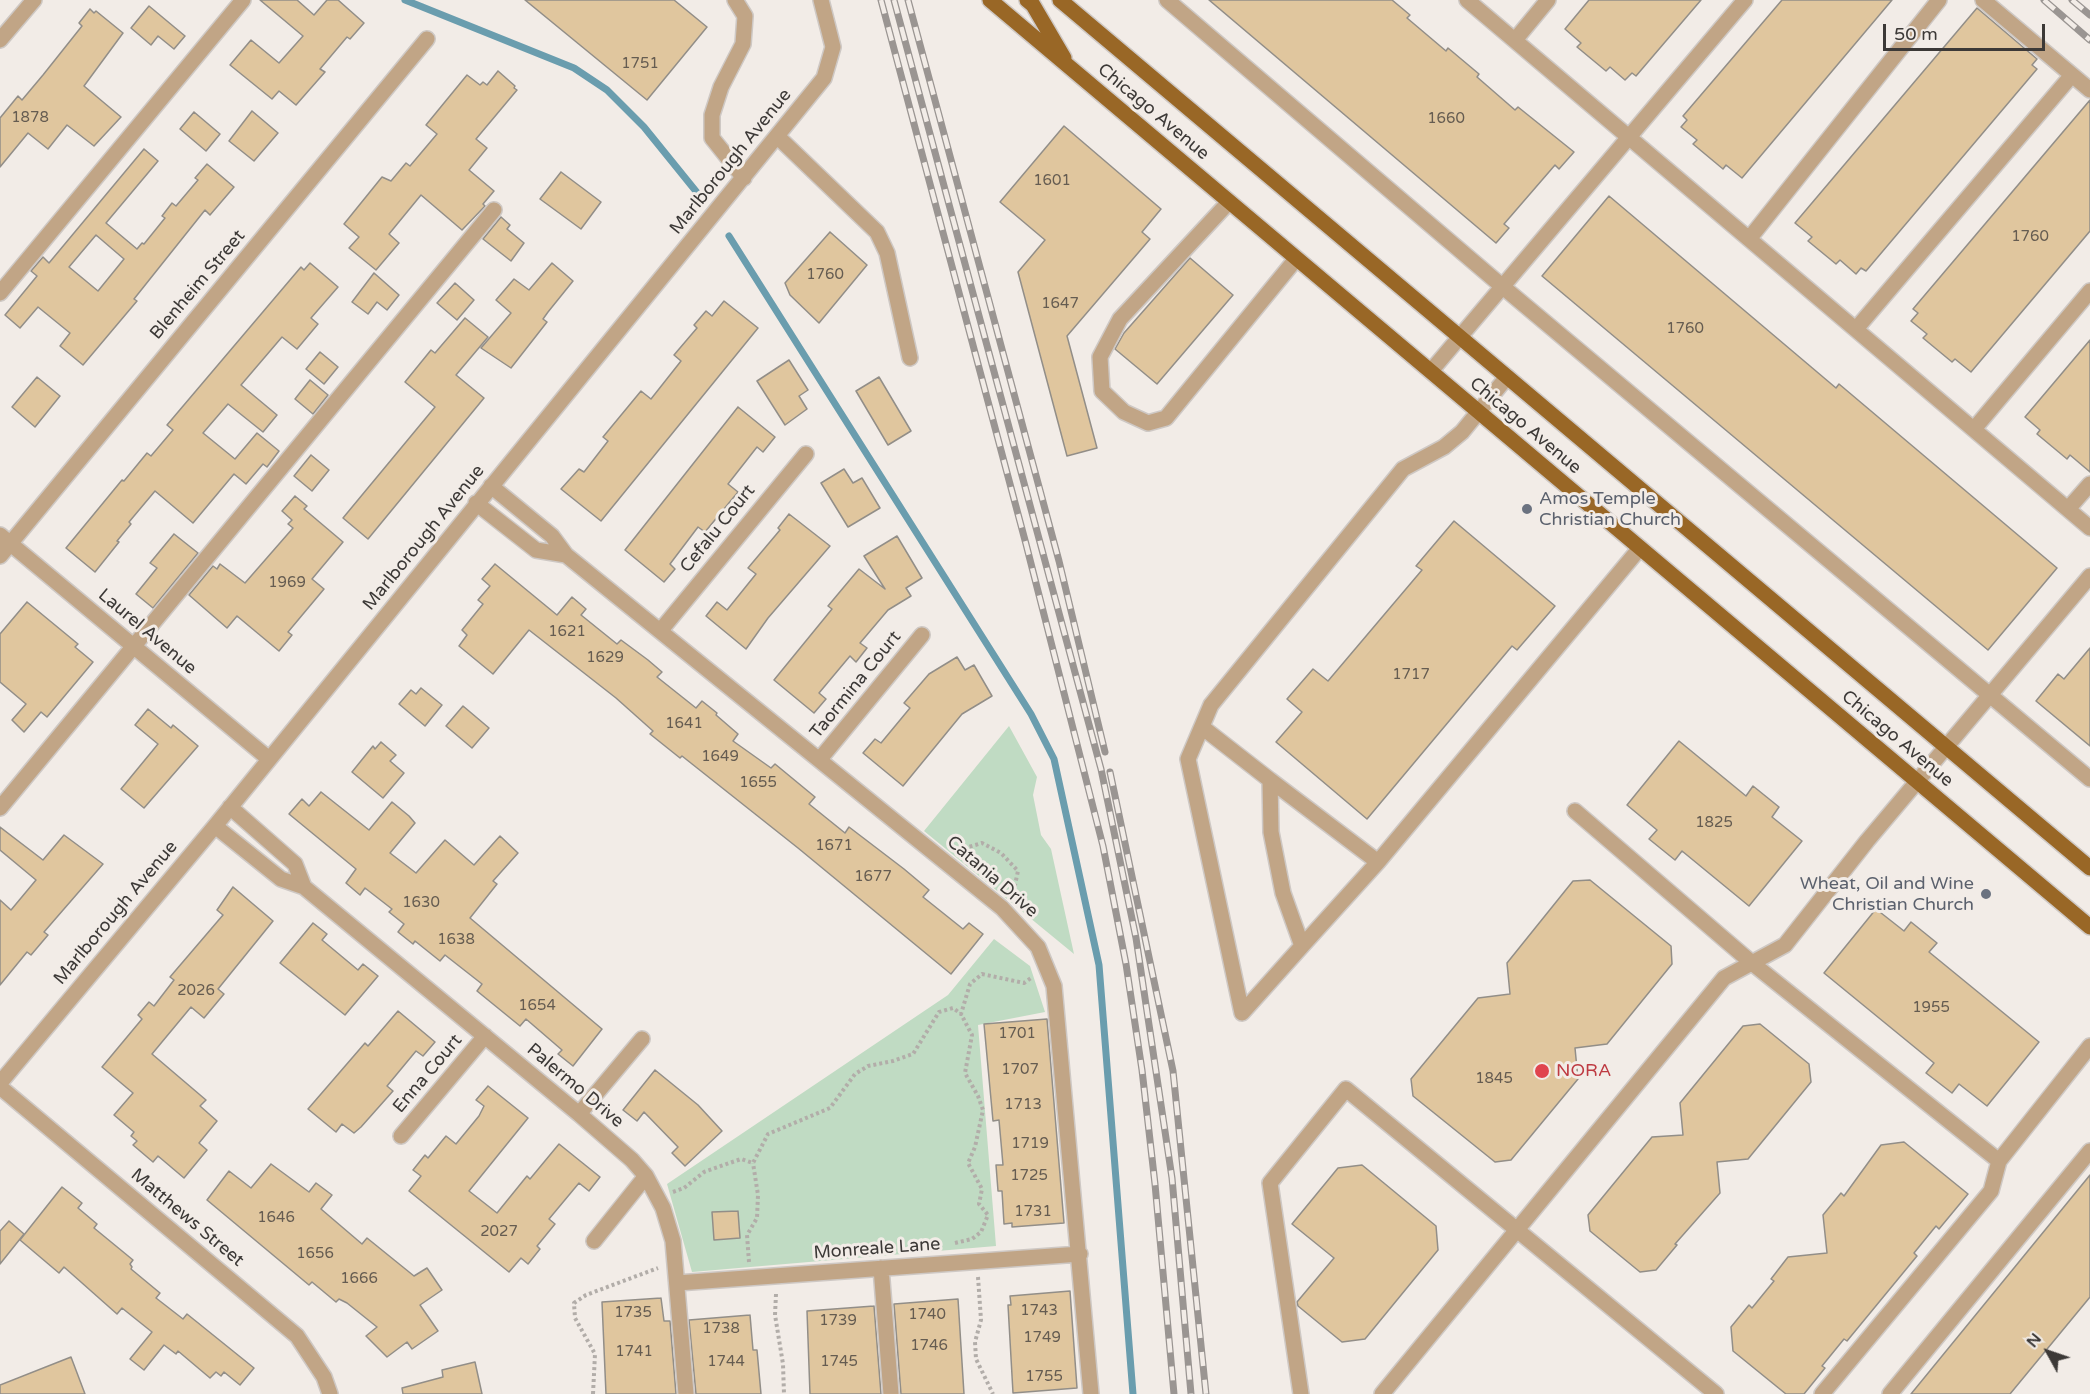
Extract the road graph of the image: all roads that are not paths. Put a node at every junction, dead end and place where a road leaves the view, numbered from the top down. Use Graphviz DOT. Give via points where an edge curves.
graph roads {
  1 [pos="34,0"];
  2 [pos="243,0"];
  3 [pos="735,0"];
  4 [pos="821,0"];
  5 [pos="990,0"];
  6 [pos="1027,0"];
  7 [pos="1060,0"];
  8 [pos="1167,0"];
  9 [pos="1467,0"];
  10 [pos="1548,0"];
  11 [pos="1745,0"];
  12 [pos="1939,0"];
  13 [pos="1983,0"];
  14 [pos="427,39"];
  15 [pos="0,40"];
  16 [pos="1515,40"];
  17 [pos="1071,68"];
  18 [pos="2072,75"];
  19 [pos="2090,90"];
  20 [pos="778,137"];
  21 [pos="1629,137"];
  22 [pos="744,178"];
  23 [pos="1229,202"];
  24 [pos="494,210"];
  25 [pos="1749,239"];
  26 [pos="1296,259"];
  27 [pos="1503,287"];
  28 [pos="2090,291"];
  29 [pos="0,293"];
  30 [pos="1856,329"];
  31 [pos="1459,337"];
  32 [pos="910,358"];
  33 [pos="1431,371"];
  34 [pos="1507,377"];
  35 [pos="1478,412"];
  36 [pos="1974,429"];
  37 [pos="806,453"];
  38 [pos="2090,484"];
  39 [pos="490,486"];
  40 [pos="476,503"];
  41 [pos="2068,509"];
  42 [pos="2090,528"];
  43 [pos="3,545"];
  44 [pos="1640,548"];
  45 [pos="566,555"];
  46 [pos="2090,576"];
  47 [pos="661,630"];
  48 [pos="922,635"];
  49 [pos="132,646"];
  50 [pos="1989,694"];
  51 [pos="1202,727"];
  52 [pos="1946,747"];
  53 [pos="269,759"];
  54 [pos="820,759"];
  55 [pos="2090,779"];
  56 [pos="1270,780"];
  57 [pos="1917,781"];
  58 [pos="230,807"];
  59 [pos="0,808"];
  60 [pos="1575,811"];
  61 [pos="215,826"];
  62 [pos="1378,862"];
  63 [pos="2090,868"];
  64 [pos="304,887"];
  65 [pos="2090,927"];
  66 [pos="1302,946"];
  67 [pos="1752,963"];
  68 [pos="485,1036"];
  69 [pos="642,1039"];
  70 [pos="2090,1046"];
  71 [pos="0,1083"];
  72 [pos="0,1088"];
  73 [pos="579,1114"];
  74 [pos="401,1136"];
  75 [pos="2090,1151"];
  76 [pos="1999,1161"];
  77 [pos="646,1176"];
  78 [pos="1518,1230"];
  79 [pos="594,1241"];
  80 [pos="1080,1254"];
  81 [pos="881,1268"];
  82 [pos="677,1283"];
  83 [pos="330,1394"];
  84 [pos="687,1394"];
  85 [pos="891,1394"];
  86 [pos="1091,1394"];
  87 [pos="1301,1394"];
  88 [pos="1382,1394"];
  89 [pos="1716,1394"];
  90 [pos="1822,1394"];
  91 [pos="1890,1394"];
  1 -- 15 [label="street"];
  2 -- 29 [label="street"];
  3 -- 22 [label="street" via="745,16 743,44 721,87 712,115 712,138"];
  4 -- 20 [label="street, Marlborough Avenue" via="833,47 824,78"];
  5 -- 17 [label="main road, Chicago Avenue"];
  6 -- 17 [label="main road"];
  7 -- 31 [label="main road, Chicago Avenue"];
  8 -- 27 [label="street"];
  9 -- 16 [label="street"];
  10 -- 16 [label="street"];
  11 -- 21 [label="street"];
  12 -- 25 [label="street"];
  13 -- 18 [label="street"];
  14 -- 43 [label="street, Blenheim Street"];
  16 -- 21 [label="street"];
  17 -- 23 [label="main road, Chicago Avenue"];
  18 -- 19 [label="street"];
  18 -- 30 [label="street"];
  20 -- 22 [label="street, Marlborough Avenue"];
  20 -- 32 [label="street" via="877,232 887,253"];
  21 -- 25 [label="street"];
  21 -- 27 [label="street"];
  22 -- 39 [label="street, Marlborough Avenue"];
  23 -- 26 [label="main road, Chicago Avenue"];
  23 -- 26 [label="street" via="1120,319 1100,357 1102,391 1125,412 1148,423 1166,418"];
  24 -- 49 [label="street"];
  25 -- 30 [label="street"];
  26 -- 33 [label="main road, Chicago Avenue"];
  27 -- 31 [label="street"];
  27 -- 50 [label="street"];
  28 -- 36 [label="street"];
  30 -- 36 [label="street"];
  31 -- 33 [label="street"];
  31 -- 34 [label="main road, Chicago Avenue"];
  33 -- 35 [label="main road, Chicago Avenue"];
  34 -- 35 [label="street"];
  34 -- 52 [label="main road, Chicago Avenue"];
  35 -- 44 [label="main road, Chicago Avenue"];
  35 -- 51 [label="street" via="1444,447 1403,470 1211,705"];
  36 -- 41 [label="street"];
  37 -- 47 [label="street, Cefalu Court"];
  38 -- 41 [label="street"];
  39 -- 40 [label="street, Marlborough Avenue"];
  39 -- 45 [label="street, Catania Drive" via="552,536"];
  40 -- 45 [label="street, Catania Drive" via="536,550"];
  40 -- 53 [label="street, Marlborough Avenue"];
  41 -- 42 [label="street"];
  43 -- 49 [label="street, Laurel Avenue"];
  44 -- 57 [label="main road, Chicago Avenue"];
  44 -- 62 [label="street"];
  45 -- 47 [label="street, Catania Drive"];
  46 -- 50 [label="street"];
  47 -- 54 [label="street, Catania Drive"];
  48 -- 54 [label="street, Taormina Court"];
  49 -- 53 [label="street, Laurel Avenue"];
  49 -- 59 [label="street"];
  50 -- 52 [label="street"];
  50 -- 55 [label="street"];
  51 -- 56 [label="street"];
  51 -- 66 [label="street" via="1188,759 1242,1013"];
  52 -- 57 [label="street"];
  52 -- 63 [label="main road, Chicago Avenue"];
  53 -- 58 [label="street, Marlborough Avenue"];
  54 -- 80 [label="street, Catania Drive" via="1002,908 1038,947 1054,986"];
  56 -- 62 [label="street"];
  56 -- 66 [label="street" via="1271,832 1283,893"];
  57 -- 65 [label="main road, Chicago Avenue"];
  57 -- 67 [label="street" via="1785,945"];
  58 -- 61 [label="street, Marlborough Avenue"];
  58 -- 64 [label="street, Palermo Drive" via="295,864"];
  60 -- 67 [label="street"];
  61 -- 64 [label="street, Palermo Drive" via="281,879"];
  61 -- 71 [label="street, Marlborough Avenue"];
  62 -- 66 [label="street"];
  64 -- 68 [label="street, Palermo Drive"];
  67 -- 76 [label="street"];
  67 -- 78 [label="street" via="1724,978"];
  68 -- 73 [label="street, Palermo Drive"];
  68 -- 74 [label="street, Enna Court"];
  69 -- 73 [label="street"];
  70 -- 76 [label="street"];
  72 -- 83 [label="street, Matthews Street" via="297,1336 324,1377"];
  73 -- 77 [label="street, Palermo Drive"];
  75 -- 91 [label="street"];
  76 -- 90 [label="street" via="1991,1191"];
  77 -- 79 [label="street"];
  77 -- 82 [label="street, Palermo Drive" via="665,1194"];
  78 -- 87 [label="street" via="1346,1089 1270,1183"];
  78 -- 88 [label="street"];
  78 -- 89 [label="street"];
  80 -- 81 [label="street, Monreale Lane"];
  80 -- 86 [label="street, Catania Drive"];
  81 -- 82 [label="street, Monreale Lane"];
  81 -- 85 [label="street"];
  82 -- 84 [label="street, Palermo Drive"];
}
